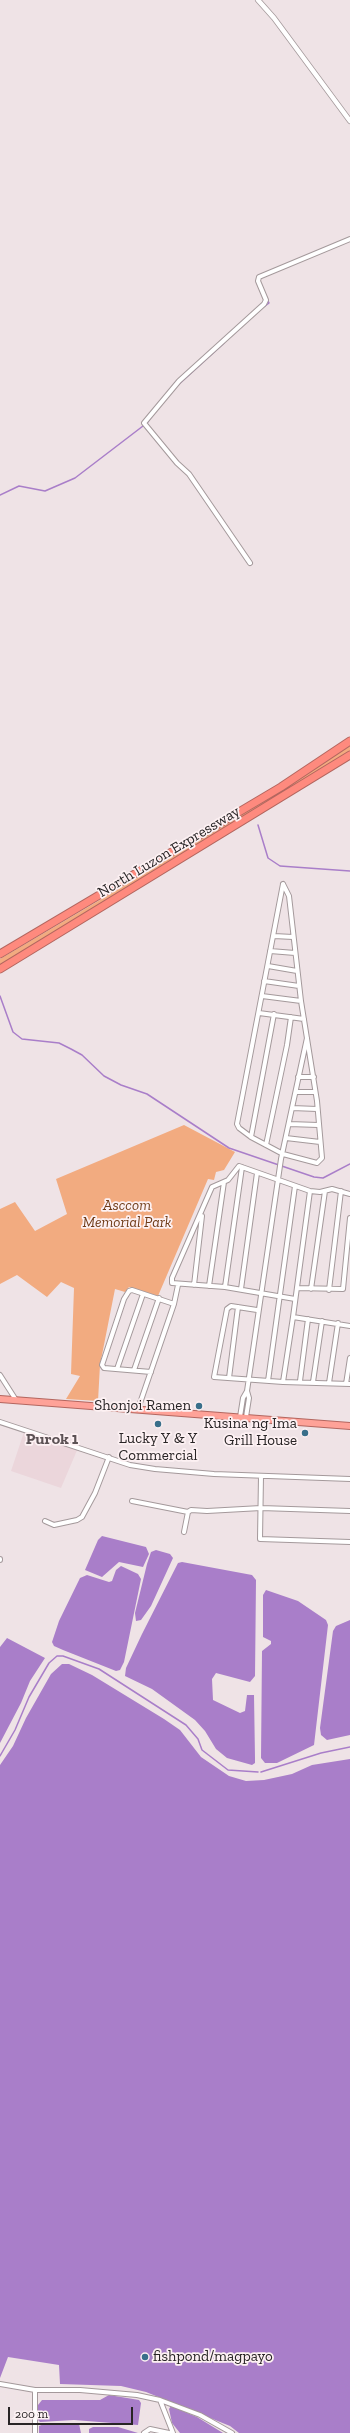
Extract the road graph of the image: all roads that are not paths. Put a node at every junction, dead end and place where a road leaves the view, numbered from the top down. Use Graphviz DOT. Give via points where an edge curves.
graph roads {
  1 [pos="258,0"];
  2 [pos="350,121"];
  3 [pos="350,239"];
  4 [pos="250,563"];
  5 [pos="350,741"];
  6 [pos="350,755"];
  7 [pos="274,936"];
  8 [pos="292,937"];
  9 [pos="270,950"];
  10 [pos="295,953"];
  11 [pos="0,954"];
  12 [pos="268,966"];
  13 [pos="0,969"];
  14 [pos="297,971"];
  15 [pos="264,981"];
  16 [pos="299,986"];
  17 [pos="262,996"];
  18 [pos="301,1001"];
  19 [pos="259,1013"];
  20 [pos="274,1014"];
  21 [pos="291,1017"];
  22 [pos="304,1019"];
  23 [pos="308,1036"];
  24 [pos="298,1077"];
  25 [pos="314,1077"];
  26 [pos="296,1092"];
  27 [pos="315,1092"];
  28 [pos="292,1108"];
  29 [pos="317,1109"];
  30 [pos="289,1124"];
  31 [pos="318,1125"];
  32 [pos="251,1137"];
  33 [pos="286,1138"];
  34 [pos="320,1142"];
  35 [pos="266,1145"];
  36 [pos="283,1154"];
  37 [pos="242,1167"];
  38 [pos="256,1173"];
  39 [pos="278,1179"];
  40 [pos="224,1182"];
  41 [pos="295,1186"];
  42 [pos="310,1191"];
  43 [pos="325,1191"];
  44 [pos="341,1191"];
  45 [pos="350,1194"];
  46 [pos="202,1212"];
  47 [pos="350,1218"];
  48 [pos="178,1285"];
  49 [pos="194,1285"];
  50 [pos="209,1286"];
  51 [pos="225,1287"];
  52 [pos="297,1288"];
  53 [pos="240,1289"];
  54 [pos="311,1289"];
  55 [pos="329,1290"];
  56 [pos="260,1293"];
  57 [pos="143,1294"];
  58 [pos="280,1296"];
  59 [pos="158,1298"];
  60 [pos="295,1300"];
  61 [pos="174,1304"];
  62 [pos="238,1307"];
  63 [pos="257,1310"];
  64 [pos="293,1317"];
  65 [pos="308,1319"];
  66 [pos="322,1321"];
  67 [pos="338,1323"];
  68 [pos="350,1326"];
  69 [pos="350,1358"];
  70 [pos="117,1369"];
  71 [pos="134,1370"];
  72 [pos="151,1372"];
  73 [pos="0,1375"];
  74 [pos="228,1378"];
  75 [pos="248,1380"];
  76 [pos="268,1381"];
  77 [pos="300,1381"];
  78 [pos="283,1382"];
  79 [pos="313,1382"];
  80 [pos="329,1383"];
  81 [pos="348,1384"];
  82 [pos="0,1400"];
  83 [pos="16,1401"];
  84 [pos="138,1408"];
  85 [pos="243,1417"];
  86 [pos="0,1422"];
  87 [pos="350,1426"];
  88 [pos="109,1457"];
  89 [pos="261,1476"];
  90 [pos="350,1479"];
  91 [pos="132,1501"];
  92 [pos="261,1508"];
  93 [pos="350,1511"];
  94 [pos="188,1512"];
  95 [pos="45,1521"];
  96 [pos="184,1532"];
  97 [pos="350,1542"];
  98 [pos="0,2384"];
  99 [pos="35,2390"];
  100 [pos="160,2400"];
  101 [pos="35,2433"];
  102 [pos="144,2433"];
  103 [pos="169,2433"];
  104 [pos="173,2433"];
  105 [pos="232,2433"];
  1 -- 2 [label="street"];
  3 -- 4 [label="street" via="260,277 258,281 266,300 264,304 179,381 144,423 189,474"];
  5 -- 11 [label="highway, North Luzon Expressway" via="281,787"];
  6 -- 13 [label="highway, North Luzon Expressway" via="132,891"];
  7 -- 8 [label="street"];
  7 -- 8 [label="street" via="283,884 289,896"];
  7 -- 9 [label="street"];
  8 -- 10 [label="street"];
  9 -- 10 [label="street"];
  9 -- 12 [label="street"];
  10 -- 14 [label="street"];
  12 -- 14 [label="street"];
  12 -- 15 [label="street"];
  14 -- 16 [label="street"];
  15 -- 16 [label="street"];
  15 -- 17 [label="street"];
  16 -- 18 [label="street"];
  17 -- 18 [label="street"];
  17 -- 19 [label="street"];
  18 -- 22 [label="street"];
  19 -- 20 [label="street"];
  19 -- 32 [label="street" via="238,1124 239,1128"];
  20 -- 21 [label="street"];
  20 -- 32 [label="street"];
  21 -- 22 [label="street"];
  21 -- 35 [label="street"];
  22 -- 23 [label="street"];
  23 -- 24 [label="street"];
  23 -- 25 [label="street"];
  24 -- 25 [label="street"];
  24 -- 26 [label="street"];
  25 -- 27 [label="street"];
  26 -- 27 [label="street"];
  26 -- 28 [label="street"];
  27 -- 29 [label="street"];
  28 -- 29 [label="street"];
  28 -- 30 [label="street"];
  29 -- 31 [label="street"];
  30 -- 31 [label="street"];
  30 -- 33 [label="street"];
  31 -- 34 [label="street"];
  32 -- 35 [label="street"];
  33 -- 34 [label="street"];
  33 -- 36 [label="street"];
  34 -- 36 [label="street" via="322,1158 317,1164"];
  35 -- 36 [label="street"];
  36 -- 39 [label="street"];
  37 -- 38 [label="street"];
  37 -- 40 [label="street" via="236,1167 230,1178"];
  37 -- 51 [label="street"];
  38 -- 39 [label="street"];
  38 -- 53 [label="street"];
  39 -- 41 [label="street"];
  39 -- 56 [label="street"];
  40 -- 46 [label="street" via="212,1187"];
  40 -- 50 [label="street"];
  41 -- 42 [label="street"];
  41 -- 58 [label="street"];
  42 -- 43 [label="street"];
  42 -- 52 [label="street"];
  43 -- 44 [label="street"];
  43 -- 54 [label="street"];
  44 -- 45 [label="street"];
  44 -- 55 [label="street"];
  46 -- 48 [label="street" via="172,1278 172,1283"];
  46 -- 49 [label="street"];
  47 -- 55 [label="street" via="344,1289"];
  48 -- 49 [label="street"];
  48 -- 61 [label="street"];
  49 -- 50 [label="street"];
  50 -- 51 [label="street"];
  51 -- 53 [label="street"];
  52 -- 54 [label="street"];
  52 -- 60 [label="street"];
  53 -- 56 [label="street"];
  54 -- 55 [label="street"];
  56 -- 58 [label="street"];
  56 -- 63 [label="street"];
  57 -- 59 [label="street"];
  57 -- 70 [label="street"];
  57 -- 70 [label="street" via="131,1290 124,1299 102,1365 104,1368"];
  58 -- 60 [label="street"];
  58 -- 76 [label="street"];
  59 -- 61 [label="street"];
  59 -- 71 [label="street"];
  60 -- 64 [label="street"];
  61 -- 72 [label="street"];
  62 -- 63 [label="street"];
  62 -- 74 [label="street"];
  62 -- 74 [label="street" via="227,1308 214,1374 214,1377"];
  63 -- 75 [label="street"];
  64 -- 65 [label="street"];
  64 -- 78 [label="street"];
  65 -- 66 [label="street"];
  65 -- 77 [label="street"];
  66 -- 67 [label="street"];
  66 -- 79 [label="street"];
  67 -- 68 [label="street"];
  67 -- 80 [label="street"];
  69 -- 81 [label="street"];
  70 -- 71 [label="street"];
  71 -- 72 [label="street"];
  72 -- 84 [label="street"];
  73 -- 83 [label="street"];
  74 -- 75 [label="street"];
  75 -- 76 [label="street"];
  75 -- 85 [label="street" via="249,1398"];
  76 -- 78 [label="street"];
  77 -- 78 [label="street"];
  77 -- 79 [label="street"];
  79 -- 80 [label="street"];
  80 -- 81 [label="street"];
  82 -- 83 [label="highway"];
  83 -- 84 [label="highway"];
  84 -- 85 [label="highway"];
  85 -- 87 [label="highway"];
  86 -- 88 [label="street"];
  88 -- 89 [label="street" via="130,1465 155,1469"];
  88 -- 95 [label="street" via="95,1494 82,1517 54,1525"];
  89 -- 90 [label="street"];
  89 -- 92 [label="street"];
  91 -- 94 [label="street"];
  92 -- 93 [label="street"];
  92 -- 94 [label="street"];
  92 -- 97 [label="street" via="260,1539"];
  94 -- 96 [label="street"];
  98 -- 99 [label="street"];
  99 -- 100 [label="street" via="80,2390 137,2395"];
  99 -- 101 [label="street"];
  100 -- 104 [label="street"];
  100 -- 105 [label="street" via="200,2415"];
  102 -- 103 [label="street" via="150,2429"];
}
